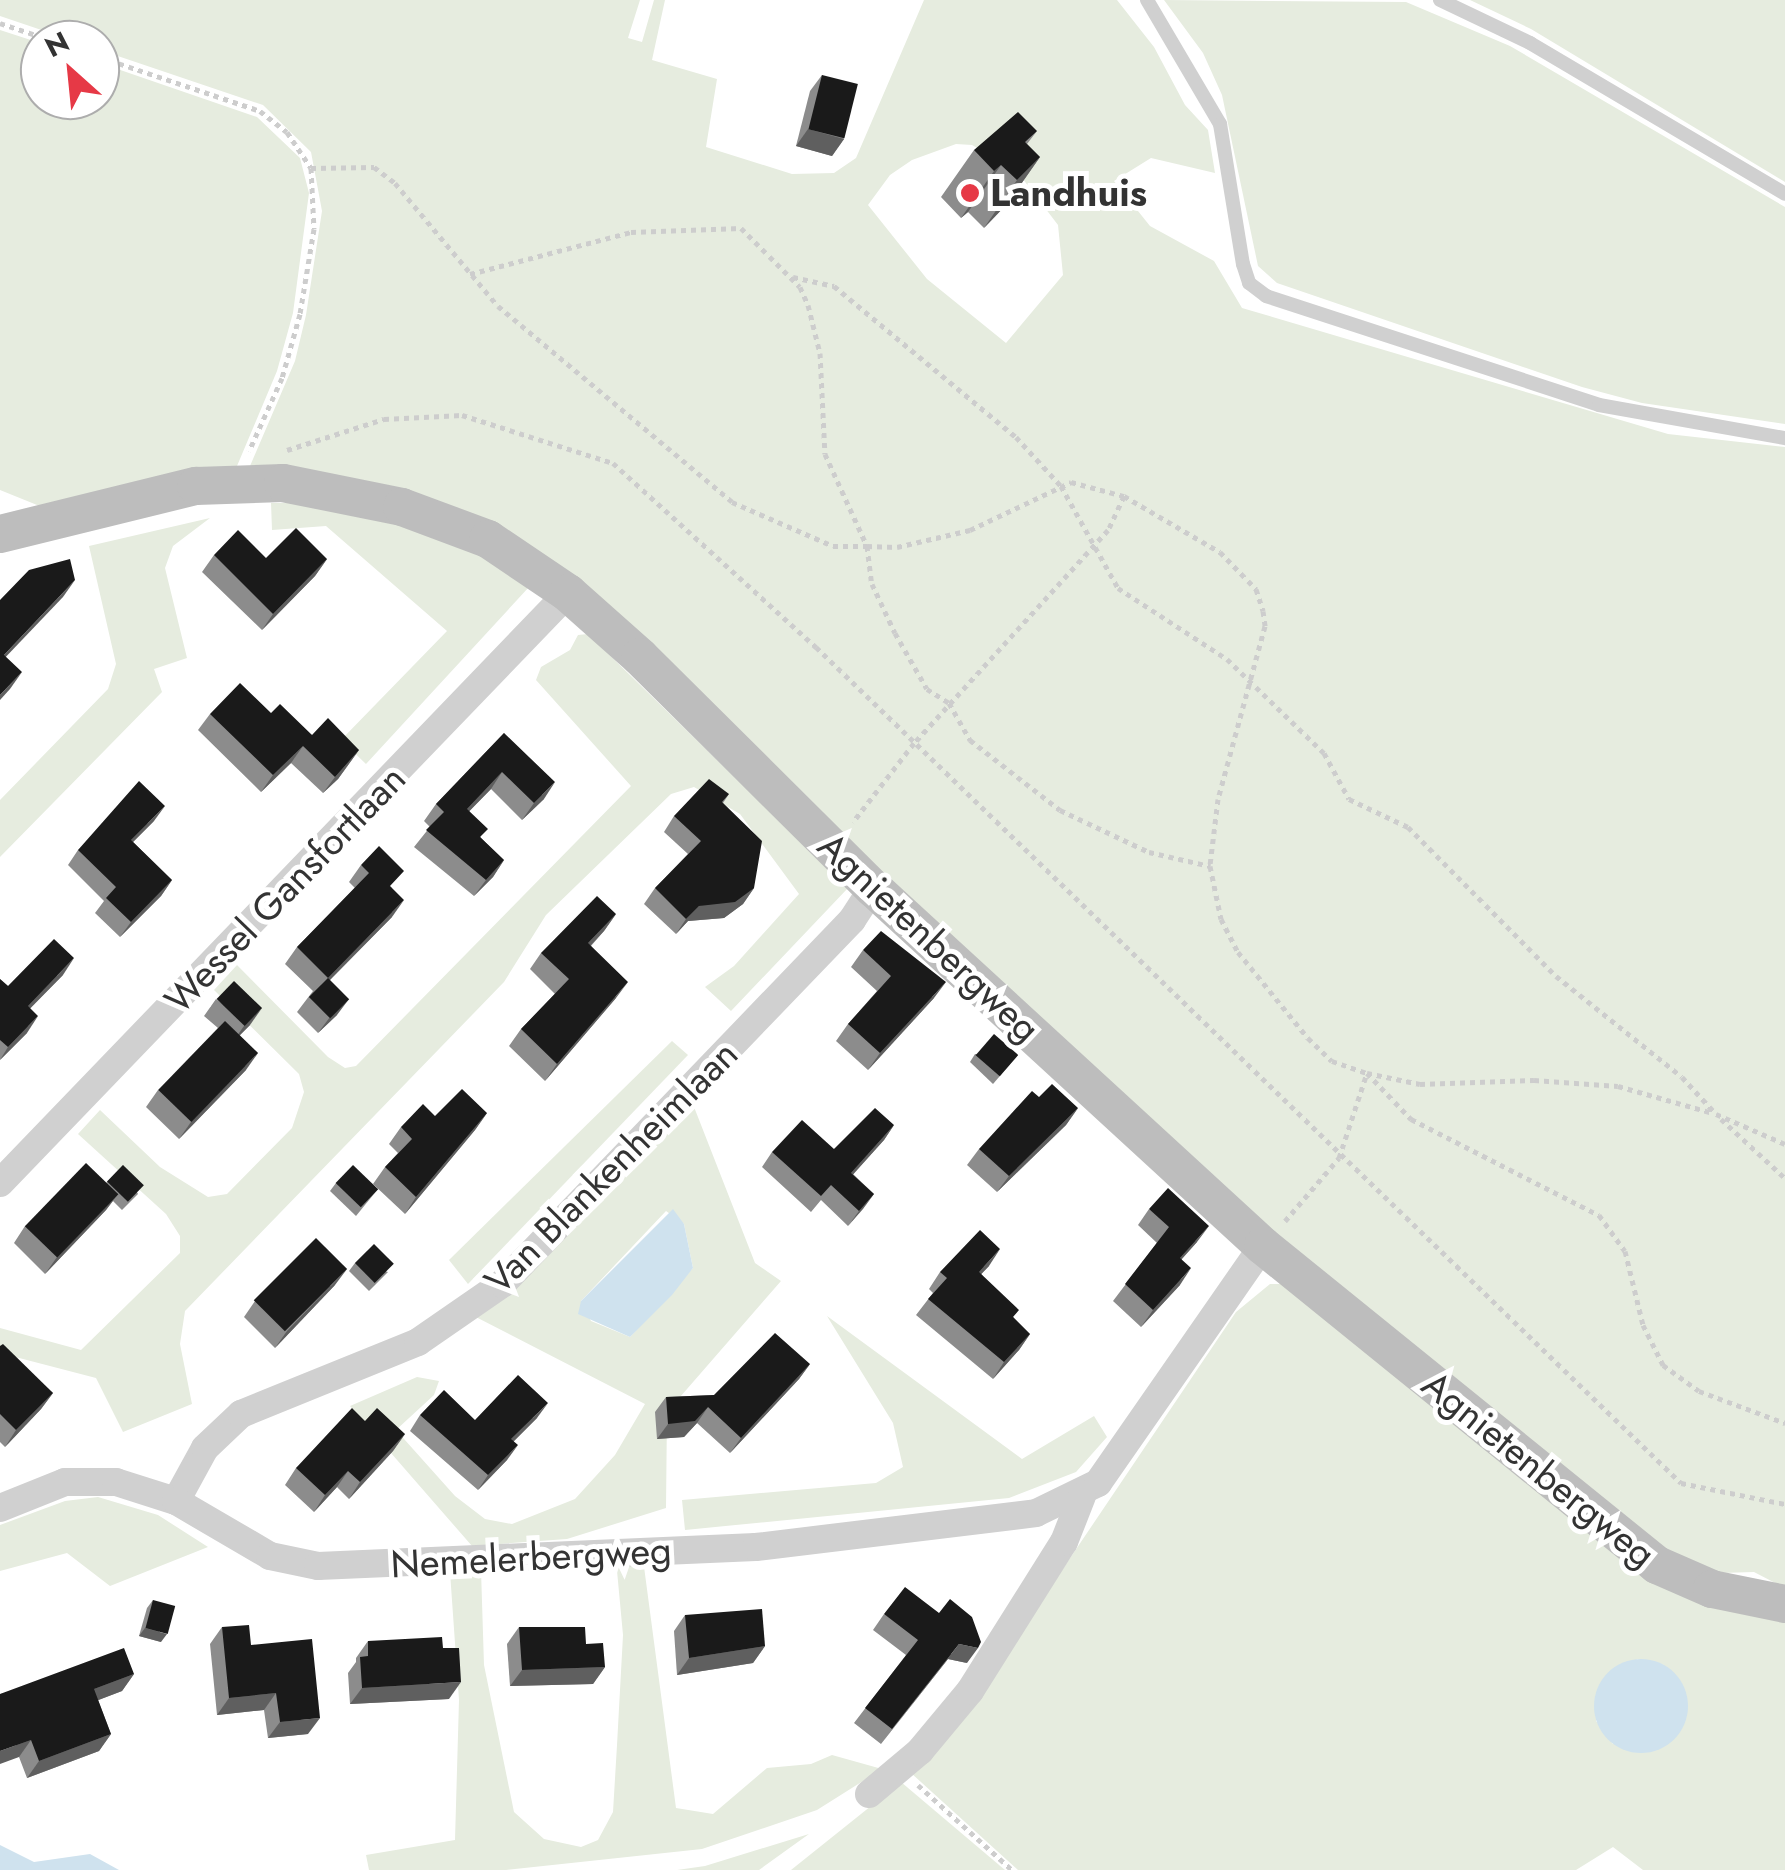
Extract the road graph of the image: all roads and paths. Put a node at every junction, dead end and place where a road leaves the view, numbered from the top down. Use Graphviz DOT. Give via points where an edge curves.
graph roads {
  1 [pos="1147,0"];
  2 [pos="1440,0"];
  3 [pos="120,63"];
  4 [pos="311,168"];
  5 [pos="1785,194"];
  6 [pos="470,274"];
  7 [pos="790,276"];
  8 [pos="1785,438"];
  9 [pos="278,452"];
  10 [pos="262,458"];
  11 [pos="1061,486"];
  12 [pos="1124,496"];
  13 [pos="0,534"];
  14 [pos="1097,540"];
  15 [pos="867,546"];
  16 [pos="568,594"];
  17 [pos="1248,680"];
  18 [pos="949,704"];
  19 [pos="914,743"];
  20 [pos="833,848"];
  21 [pos="1210,866"];
  22 [pos="872,888"];
  23 [pos="1367,1072"];
  24 [pos="1716,1114"];
  25 [pos="1785,1144"];
  26 [pos="1338,1158"];
  27 [pos="1785,1178"];
  28 [pos="0,1183"];
  29 [pos="1264,1246"];
  30 [pos="1785,1423"];
  31 [pos="1082,1496"];
  32 [pos="176,1501"];
  33 [pos="1785,1504"];
  34 [pos="0,1508"];
  35 [pos="1785,1604"];
  36 [pos="901,1770"];
  37 [pos="870,1794"];
  38 [pos="1012,1870"];
  1 -- 8 [label="lane" via="1220,124 1243,264 1249,283 1266,296 1598,405"];
  2 -- 5 [label="lane" via="1530,43"];
  3 -- 4 [label="path" via="260,111 288,132"];
  4 -- 6 [label="path" via="374,167 407,195"];
  4 -- 10 [label="path" via="315,211 300,314 282,378 246,457"];
  6 -- 7 [label="path" via="630,232 725,224 742,228"];
  6 -- 15 [label="path" via="498,306 732,502 833,546"];
  7 -- 11 [label="path" via="834,286 1016,437"];
  7 -- 15 [label="path" via="808,306 820,353 824,454"];
  9 -- 19 [label="path" via="384,419 462,415 613,464"];
  11 -- 12 [label="path" via="1084,482"];
  11 -- 14 [label="path"];
  11 -- 15 [label="path" via="970,530 896,547"];
  12 -- 14 [label="path"];
  12 -- 17 [label="path" via="1220,552 1256,589 1264,626"];
  13 -- 16 [label="street, Agnietenbergweg" via="196,486 284,483 402,506 488,539"];
  14 -- 17 [label="path" via="1118,588 1192,633"];
  14 -- 18 [label="path"];
  15 -- 18 [label="path" via="872,584 895,632 927,689"];
  16 -- 20 [label="street, Agnietenbergweg"];
  16 -- 28 [label="street, Wessel Gansfortlaan"];
  17 -- 21 [label="path" via="1215,811"];
  17 -- 24 [label="path" via="1324,752 1349,799 1419,836 1556,976 1682,1077"];
  18 -- 19 [label="path"];
  18 -- 21 [label="path" via="970,740 1060,810 1149,852"];
  19 -- 20 [label="path"];
  19 -- 26 [label="path"];
  20 -- 22 [label="street, Agnietenbergweg"];
  21 -- 23 [label="path" via="1221,919 1254,980 1332,1061"];
  22 -- 29 [label="street, Agnietenbergweg"];
  22 -- 32 [label="street, Van Blankenheimlaan" via="852,920 502,1284 418,1342 241,1414 205,1448"];
  23 -- 24 [label="path" via="1420,1084 1534,1080 1618,1086"];
  23 -- 26 [label="path"];
  23 -- 30 [label="path" via="1411,1119 1599,1215 1626,1250 1643,1325 1663,1365 1699,1391"];
  24 -- 25 [label="path"];
  24 -- 27 [label="path"];
  26 -- 29 [label="path"];
  26 -- 33 [label="path" via="1681,1483"];
  29 -- 31 [label="street, Nemelerbergweg" via="1114,1462"];
  29 -- 35 [label="street, Agnietenbergweg" via="1657,1565 1712,1589"];
  31 -- 32 [label="street, Nemelerbergweg" via="1036,1512 756,1547 318,1566 270,1556"];
  31 -- 36 [label="street, Nemelerbergweg" via="1064,1542 970,1691"];
  32 -- 34 [label="street, Nemelerbergweg" via="86,1480"];
  36 -- 37 [label="street, Nemelerbergweg"];
  36 -- 38 [label="path"];
}
